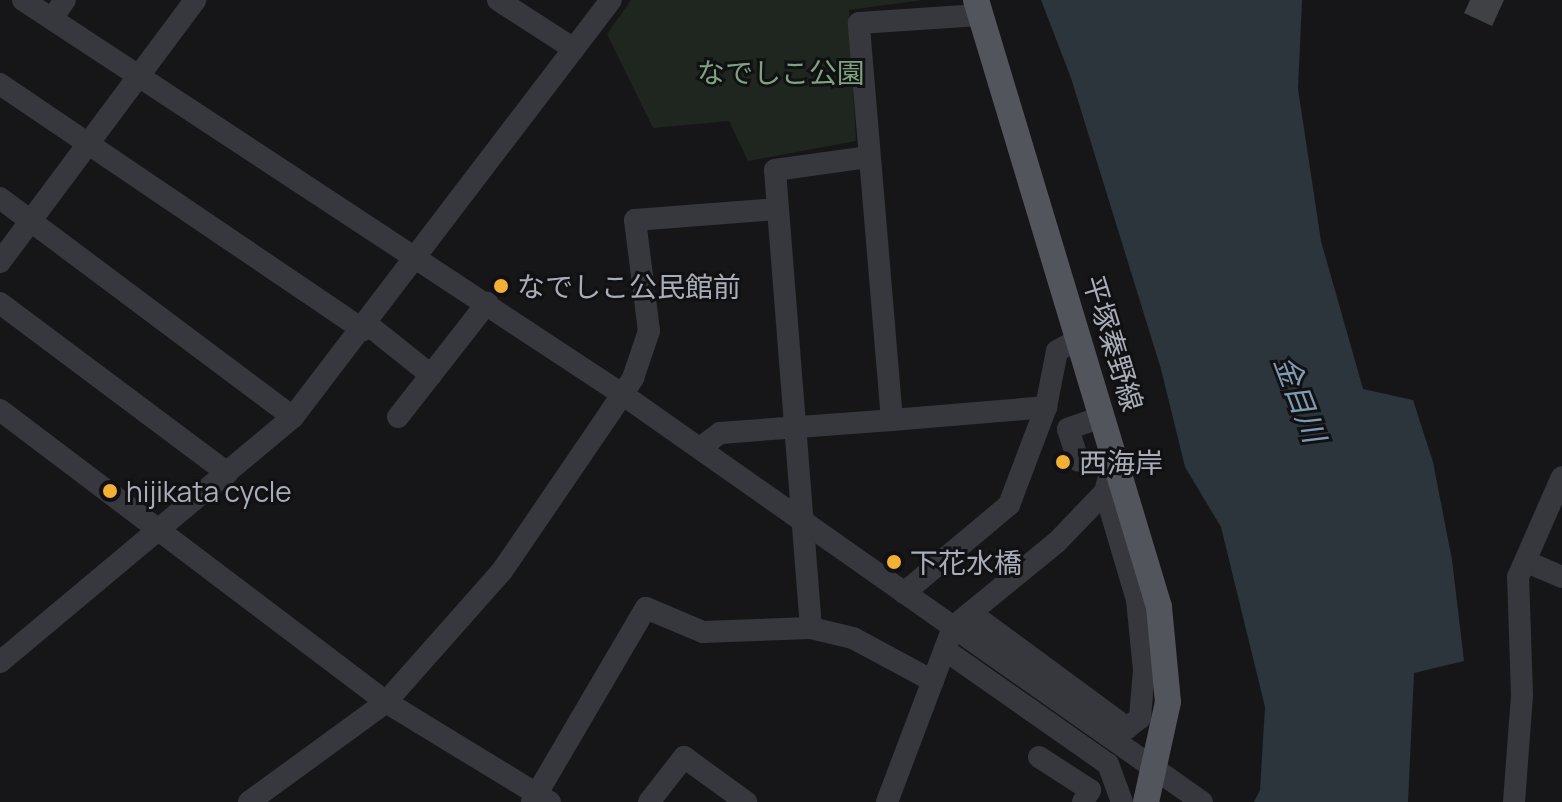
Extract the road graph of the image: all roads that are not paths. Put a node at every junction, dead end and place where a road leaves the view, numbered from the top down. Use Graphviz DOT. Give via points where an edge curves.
graph roads {
  1 [pos="23,0"];
  2 [pos="65,0"];
  3 [pos="195,0"];
  4 [pos="498,0"];
  5 [pos="611,0"];
  6 [pos="978,8"];
  7 [pos="52,19"];
  8 [pos="574,49"];
  9 [pos="138,75"];
  10 [pos="0,84"];
  11 [pos="87,143"];
  12 [pos="869,157"];
  13 [pos="0,198"];
  14 [pos="777,209"];
  15 [pos="30,221"];
  16 [pos="416,256"];
  17 [pos="0,262"];
  18 [pos="0,303"];
  19 [pos="487,303"];
  20 [pos="365,327"];
  21 [pos="1079,339"];
  22 [pos="431,375"];
  23 [pos="622,394"];
  24 [pos="1046,407"];
  25 [pos="0,410"];
  26 [pos="293,417"];
  27 [pos="398,417"];
  28 [pos="1102,417"];
  29 [pos="892,420"];
  30 [pos="794,426"];
  31 [pos="700,448"];
  32 [pos="227,473"];
  33 [pos="1562,477"];
  34 [pos="1112,481"];
  35 [pos="1556,510"];
  36 [pos="802,520"];
  37 [pos="160,528"];
  38 [pos="1527,562"];
  39 [pos="1562,577"];
  40 [pos="904,593"];
  41 [pos="971,613"];
  42 [pos="953,627"];
  43 [pos="811,628"];
  44 [pos="945,650"];
  45 [pos="0,662"];
  46 [pos="933,681"];
  47 [pos="386,702"];
  48 [pos="1039,757"];
  49 [pos="1166,780"];
  50 [pos="539,800"];
  51 [pos="1517,801"];
  52 [pos="249,802"];
  53 [pos="649,802"];
  54 [pos="746,802"];
  55 [pos="887,802"];
  56 [pos="1083,802"];
  57 [pos="1122,802"];
  58 [pos="1146,802"];
  59 [pos="1202,802"];
  1 -- 7 [label="street"];
  2 -- 7 [label="street"];
  3 -- 9 [label="street"];
  4 -- 8 [label="street"];
  5 -- 8 [label="street"];
  6 -- 12 [label="street" via="859,23"];
  6 -- 21 [label="main road, 平塚秦野線"];
  7 -- 9 [label="street"];
  8 -- 16 [label="street"];
  9 -- 11 [label="street"];
  9 -- 16 [label="street"];
  10 -- 11 [label="street"];
  11 -- 15 [label="street"];
  11 -- 20 [label="street"];
  12 -- 14 [label="street" via="775,170"];
  12 -- 29 [label="street"];
  13 -- 15 [label="street"];
  14 -- 23 [label="street" via="635,220 649,331"];
  14 -- 30 [label="street"];
  15 -- 17 [label="street"];
  15 -- 26 [label="street"];
  16 -- 19 [label="street"];
  16 -- 20 [label="street"];
  18 -- 32 [label="street"];
  19 -- 22 [label="street"];
  19 -- 23 [label="street"];
  20 -- 22 [label="street"];
  20 -- 26 [label="street"];
  21 -- 24 [label="street" via="1057,351"];
  21 -- 28 [label="main road, 平塚秦野線"];
  22 -- 27 [label="street"];
  23 -- 31 [label="street"];
  23 -- 47 [label="street" via="502,571"];
  24 -- 29 [label="street"];
  24 -- 40 [label="street" via="1009,505"];
  25 -- 37 [label="street"];
  26 -- 32 [label="street"];
  28 -- 34 [label="main road, 平塚秦野線"];
  28 -- 34 [label="street" via="1068,429 1078,460"];
  29 -- 30 [label="street"];
  30 -- 31 [label="street" via="720,433"];
  30 -- 36 [label="street"];
  31 -- 36 [label="street"];
  32 -- 37 [label="street"];
  33 -- 35 [label="street"];
  34 -- 41 [label="street" via="1057,542"];
  34 -- 41 [label="street" via="1137,600 1144,670 1140,718 1127,728"];
  34 -- 49 [label="main road, 平塚秦野線" via="1159,607 1168,702"];
  35 -- 38 [label="street"];
  36 -- 40 [label="street"];
  36 -- 43 [label="street"];
  37 -- 45 [label="street"];
  37 -- 47 [label="street"];
  38 -- 39 [label="street"];
  38 -- 51 [label="street" via="1518,577 1522,695"];
  40 -- 42 [label="street"];
  41 -- 42 [label="street"];
  42 -- 44 [label="street"];
  42 -- 49 [label="street"];
  43 -- 46 [label="street" via="853,638"];
  43 -- 50 [label="street" via="703,632 646,608"];
  44 -- 46 [label="street"];
  44 -- 57 [label="street" via="1108,764"];
  46 -- 55 [label="street"];
  47 -- 50 [label="street"];
  47 -- 52 [label="street"];
  48 -- 56 [label="street" via="1090,790"];
  49 -- 58 [label="main road, 平塚秦野線"];
  49 -- 59 [label="street"];
  53 -- 54 [label="street" via="684,757"];
}
